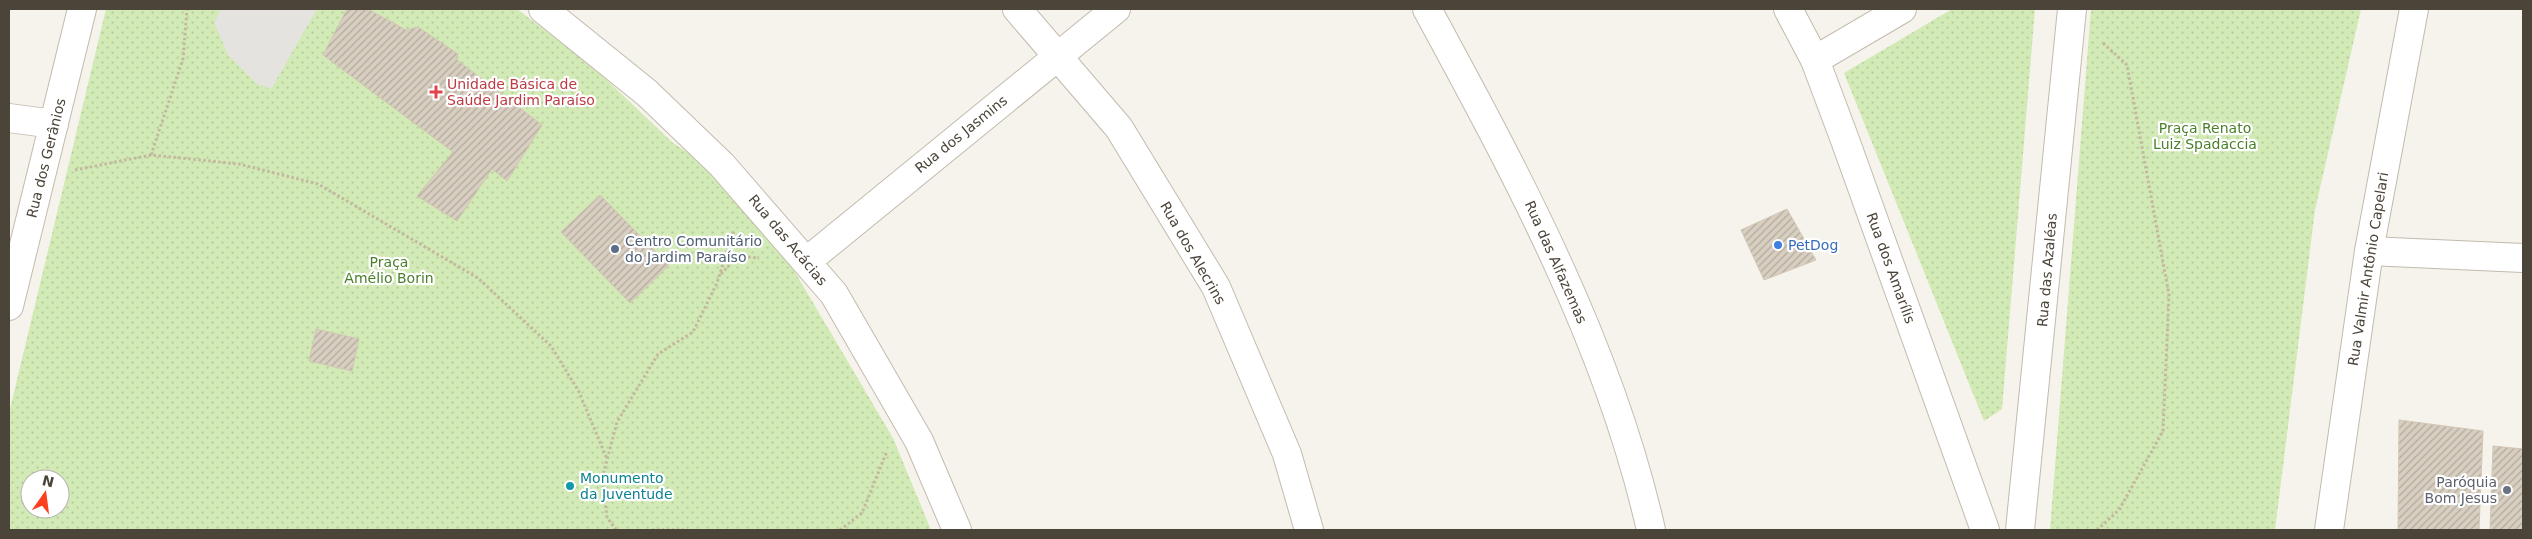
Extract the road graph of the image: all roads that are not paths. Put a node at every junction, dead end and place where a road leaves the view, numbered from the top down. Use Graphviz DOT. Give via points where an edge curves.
graph roads {
  1 [pos="82,9"];
  2 [pos="542,9"];
  3 [pos="1017,9"];
  4 [pos="1116,9"];
  5 [pos="1427,9"];
  6 [pos="1788,9"];
  7 [pos="1902,9"];
  8 [pos="2414,9"];
  9 [pos="2072,11"];
  10 [pos="1058,54"];
  11 [pos="1815,60"];
  12 [pos="9,118"];
  13 [pos="54,124"];
  14 [pos="2369,251"];
  15 [pos="2523,258"];
  16 [pos="807,260"];
  17 [pos="9,306"];
  18 [pos="957,530"];
  19 [pos="1309,530"];
  20 [pos="1651,530"];
  21 [pos="1985,530"];
  22 [pos="2020,530"];
  23 [pos="2328,530"];
  1 -- 13 [label="street, Rua dos Gerânios"];
  2 -- 16 [label="street, Rua das Acácias" via="647,93 747,191"];
  3 -- 10 [label="street, Rua dos Alecrins"];
  4 -- 10 [label="street, Rua dos Jasmins"];
  5 -- 20 [label="street, Rua das Alfazemas" via="1507,158 1579,312 1606,375"];
  6 -- 11 [label="street, Rua dos Amarílis"];
  7 -- 11 [label="street"];
  8 -- 14 [label="street, Rua Valmir Antônio Capelari"];
  9 -- 22 [label="street, Rua das Azaléas"];
  10 -- 16 [label="street, Rua dos Jasmins"];
  10 -- 19 [label="street, Rua dos Alecrins" via="1119,128 1216,287 1287,454"];
  11 -- 21 [label="street, Rua dos Amarílis"];
  12 -- 13 [label="street"];
  13 -- 17 [label="street, Rua dos Gerânios"];
  14 -- 15 [label="street"];
  14 -- 23 [label="street, Rua Valmir Antônio Capelari"];
  16 -- 18 [label="street, Rua das Acácias" via="834,294 919,441"];
}
